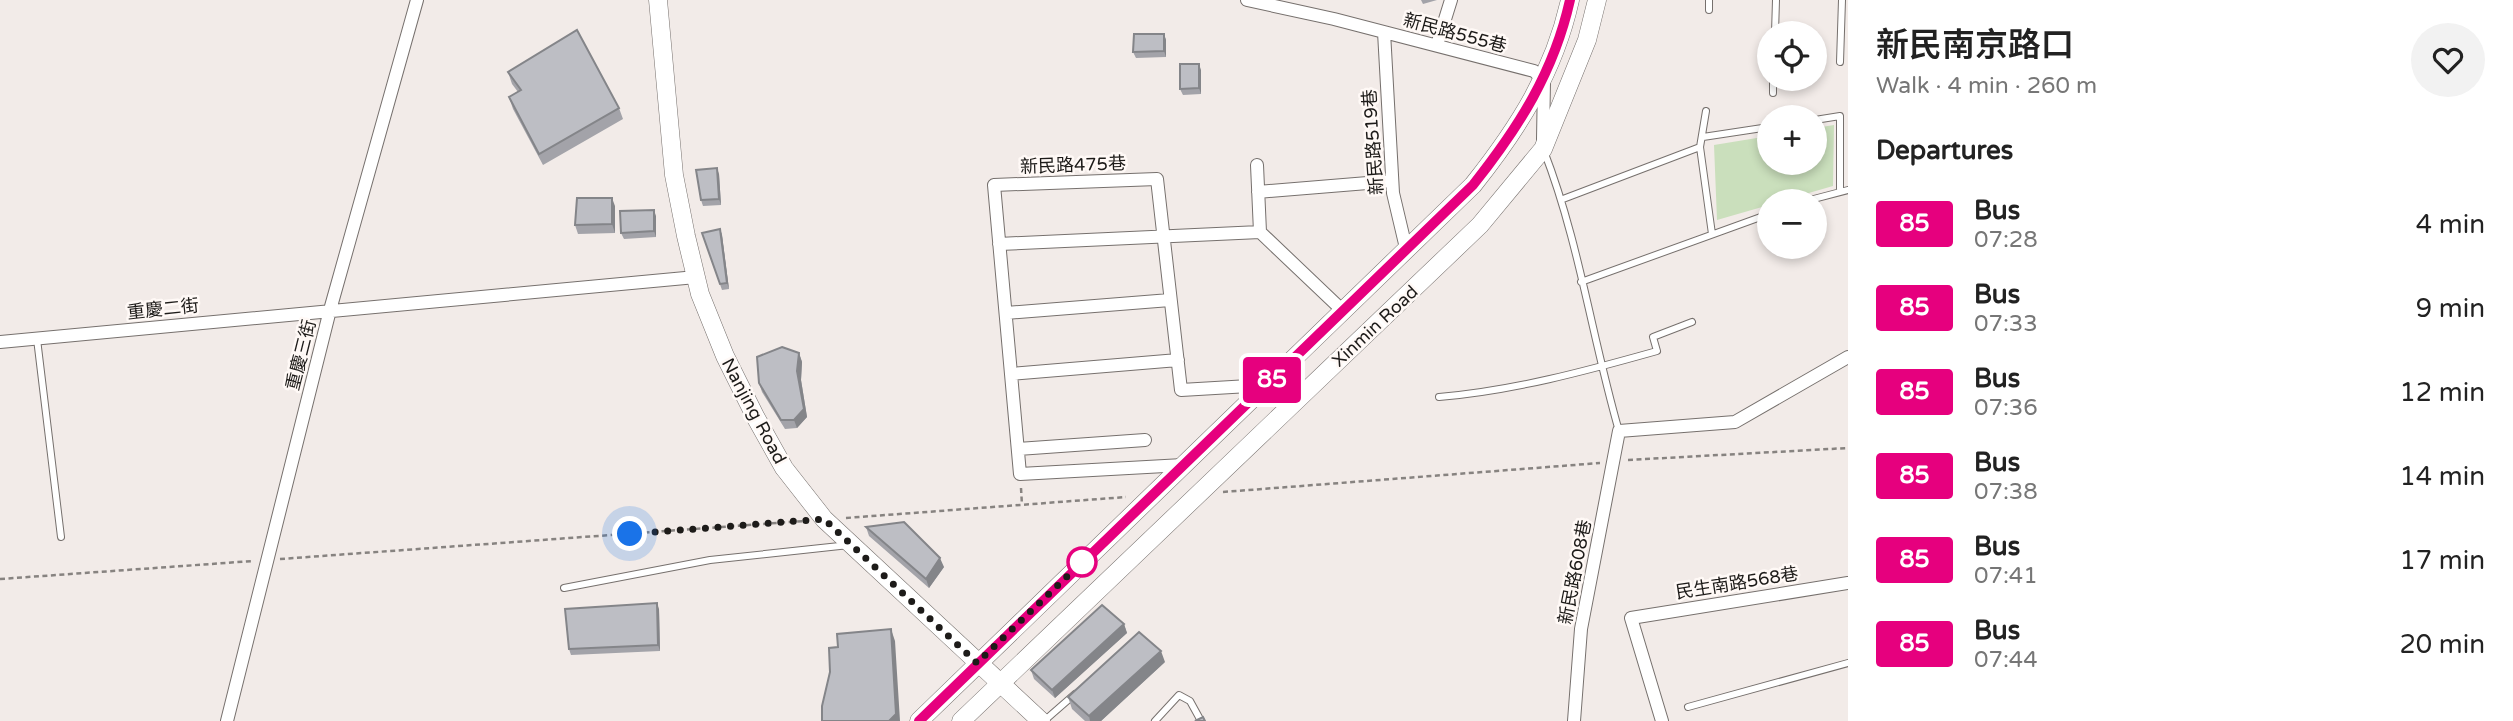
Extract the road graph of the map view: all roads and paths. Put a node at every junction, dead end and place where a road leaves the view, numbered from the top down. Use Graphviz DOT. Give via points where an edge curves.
graph roads {
  1 [pos="417,0"];
  2 [pos="658,0"];
  3 [pos="1247,0"];
  4 [pos="1451,0"];
  5 [pos="1570,0"];
  6 [pos="1598,0"];
  7 [pos="1709,0"];
  8 [pos="1776,0"];
  9 [pos="1842,0"];
  10 [pos="1709,10"];
  11 [pos="1775,21"];
  12 [pos="1384,32"];
  13 [pos="1437,46"];
  14 [pos="1840,62"];
  15 [pos="1544,81"];
  16 [pos="1706,111"];
  17 [pos="1827,118"];
  18 [pos="1757,129"];
  19 [pos="1703,137"];
  20 [pos="1700,147"];
  21 [pos="1543,149"];
  22 [pos="1257,165"];
  23 [pos="1392,181"];
  24 [pos="1844,190"];
  25 [pos="1258,192"];
  26 [pos="1827,195"];
  27 [pos="1563,200"];
  28 [pos="1757,218"];
  29 [pos="1260,232"];
  30 [pos="1162,234"];
  31 [pos="1712,234"];
  32 [pos="999,244"];
  33 [pos="1406,248"];
  34 [pos="696,277"];
  35 [pos="1581,282"];
  36 [pos="1170,300"];
  37 [pos="330,310"];
  38 [pos="1342,310"];
  39 [pos="1006,313"];
  40 [pos="1692,322"];
  41 [pos="37,339"];
  42 [pos="0,342"];
  43 [pos="1848,357"];
  44 [pos="1178,360"];
  45 [pos="1601,367"];
  46 [pos="1011,374"];
  47 [pos="1266,386"];
  48 [pos="1439,397"];
  49 [pos="1619,431"];
  50 [pos="1145,440"];
  51 [pos="1848,448"];
  52 [pos="1018,449"];
  53 [pos="1613,461"];
  54 [pos="1183,465"];
  55 [pos="1020,474"];
  56 [pos="1198,494"];
  57 [pos="1151,496"];
  58 [pos="1022,505"];
  59 [pos="824,519"];
  60 [pos="61,537"];
  61 [pos="853,545"];
  62 [pos="268,560"];
  63 [pos="0,579"];
  64 [pos="1848,583"];
  65 [pos="564,588"];
  66 [pos="977,663"];
  67 [pos="1848,663"];
  68 [pos="999,683"];
  69 [pos="1083,687"];
  70 [pos="1688,707"];
  71 [pos="227,721"];
  72 [pos="919,721"];
  73 [pos="961,721"];
  74 [pos="1043,721"];
  75 [pos="1155,721"];
  76 [pos="1201,721"];
  77 [pos="1574,721"];
  78 [pos="1662,721"];
  1 -- 37 [label="street, 重慶三街"];
  2 -- 34 [label="street, Nanjing Road" via="674,175"];
  3 -- 12 [label="street, 新民路555巷"];
  4 -- 13 [label="street"];
  5 -- 15 [label="street, Xinmin Road"];
  6 -- 21 [label="street, Xinmin Road"];
  7 -- 10 [label="lane"];
  8 -- 11 [label="lane"];
  9 -- 14 [label="lane"];
  12 -- 13 [label="street, 新民路555巷"];
  12 -- 23 [label="street, 新民路519巷"];
  13 -- 15 [label="street, 新民路555巷" via="1534,71"];
  15 -- 21 [label="street"];
  15 -- 33 [label="street, Xinmin Road" via="1473,185"];
  16 -- 19 [label="lane"];
  17 -- 24 [label="lane" via="1840,116"];
  18 -- 19 [label="lane"];
  19 -- 20 [label="lane"];
  20 -- 27 [label="lane"];
  20 -- 31 [label="lane"];
  21 -- 27 [label="lane"];
  21 -- 56 [label="street, Xinmin Road" via="1449,257"];
  22 -- 25 [label="street"];
  23 -- 25 [label="street"];
  23 -- 33 [label="street, 新民路519巷"];
  24 -- 26 [label="lane"];
  25 -- 29 [label="street"];
  27 -- 35 [label="lane"];
  28 -- 31 [label="lane"];
  29 -- 30 [label="street"];
  29 -- 38 [label="street"];
  30 -- 32 [label="street"];
  30 -- 32 [label="street, 新民路475巷" via="1157,179 994,185"];
  30 -- 36 [label="street, 新民路475巷"];
  31 -- 35 [label="lane"];
  32 -- 39 [label="street, 新民路475巷"];
  33 -- 38 [label="street, Xinmin Road"];
  34 -- 37 [label="street, 重慶二街"];
  34 -- 59 [label="street, Nanjing Road" via="725,356 756,418 784,468"];
  35 -- 45 [label="lane"];
  36 -- 39 [label="street"];
  36 -- 44 [label="street, 新民路475巷"];
  37 -- 41 [label="street, 重慶二街"];
  37 -- 62 [label="street, 重慶三街"];
  38 -- 47 [label="street, Xinmin Road"];
  39 -- 46 [label="street, 新民路475巷"];
  40 -- 45 [label="lane" via="1653,337 1657,351"];
  41 -- 42 [label="street, 重慶二街"];
  41 -- 60 [label="lane"];
  43 -- 49 [label="street" via="1735,422"];
  44 -- 46 [label="street"];
  44 -- 47 [label="street, 新民路475巷" via="1181,390"];
  45 -- 48 [label="lane"];
  45 -- 49 [label="lane"];
  46 -- 52 [label="street, 新民路475巷"];
  47 -- 54 [label="street, Xinmin Road"];
  49 -- 53 [label="street, 新民路608巷"];
  50 -- 52 [label="street"];
  51 -- 53 [label="path"];
  52 -- 55 [label="street, 新民路475巷"];
  53 -- 56 [label="path"];
  53 -- 77 [label="street, 新民路608巷" via="1581,629"];
  54 -- 55 [label="street"];
  54 -- 57 [label="street, Xinmin Road"];
  55 -- 58 [label="path"];
  56 -- 68 [label="street, Xinmin Road"];
  57 -- 58 [label="path"];
  57 -- 66 [label="street, Xinmin Road"];
  58 -- 59 [label="path"];
  59 -- 61 [label="street, Nanjing Road"];
  59 -- 62 [label="path"];
  61 -- 65 [label="lane" via="710,560"];
  61 -- 66 [label="street, Nanjing Road"];
  62 -- 63 [label="path"];
  62 -- 71 [label="street, 重慶三街"];
  64 -- 78 [label="street, 民生南路568巷" via="1632,618"];
  66 -- 68 [label="street, Nanjing Road"];
  66 -- 72 [label="street, Xinmin Road"];
  67 -- 70 [label="lane"];
  68 -- 73 [label="street, Xinmin Road"];
  68 -- 74 [label="street, Nanjing Road"];
  69 -- 74 [label="lane"];
  75 -- 76 [label="lane" via="1179,695 1191,701"];
}
